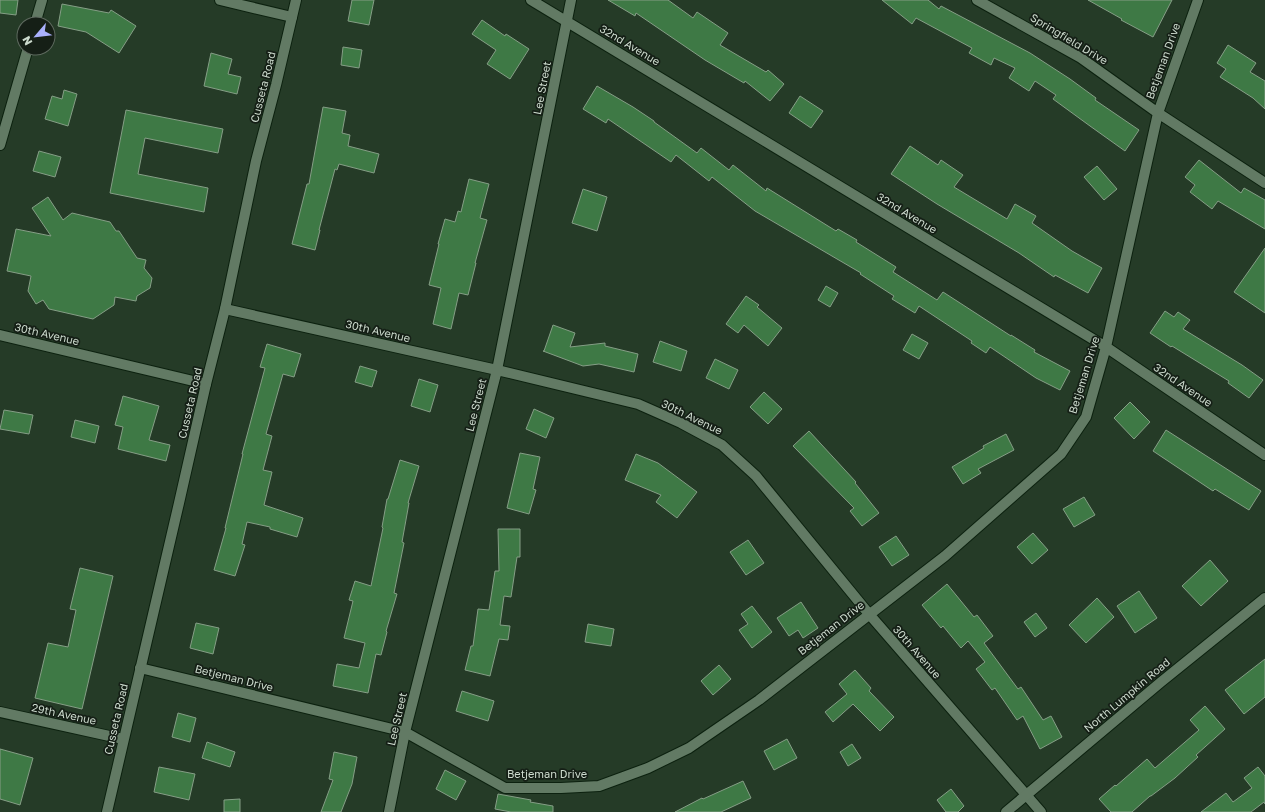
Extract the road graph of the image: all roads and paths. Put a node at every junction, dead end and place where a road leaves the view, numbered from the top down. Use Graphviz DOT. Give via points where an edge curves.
graph roads {
  1 [pos="42,0"];
  2 [pos="220,0"];
  3 [pos="296,0"];
  4 [pos="531,0"];
  5 [pos="571,0"];
  6 [pos="977,0"];
  7 [pos="1198,0"];
  8 [pos="37,16"];
  9 [pos="292,17"];
  10 [pos="568,21"];
  11 [pos="26,56"];
  12 [pos="1158,113"];
  13 [pos="0,145"];
  14 [pos="1265,183"];
  15 [pos="225,309"];
  16 [pos="0,335"];
  17 [pos="1106,347"];
  18 [pos="497,370"];
  19 [pos="206,384"];
  20 [pos="1265,455"];
  21 [pos="1265,598"];
  22 [pos="869,614"];
  23 [pos="140,668"];
  24 [pos="0,712"];
  25 [pos="405,732"];
  26 [pos="123,739"];
  27 [pos="1026,795"];
  28 [pos="107,812"];
  29 [pos="389,812"];
  30 [pos="1006,812"];
  31 [pos="1041,812"];
  1 -- 8 [label="street"];
  2 -- 9 [label="street"];
  3 -- 9 [label="street, Cusseta Road"];
  4 -- 10 [label="street, 32nd Avenue"];
  5 -- 10 [label="street, Lee Street"];
  6 -- 12 [label="street, Springfield Drive" via="1081,58"];
  7 -- 12 [label="street, Betjeman Drive"];
  9 -- 15 [label="street, Cusseta Road" via="256,161"];
  10 -- 17 [label="street, 32nd Avenue"];
  10 -- 18 [label="street, Lee Street"];
  11 -- 13 [label="street"];
  12 -- 14 [label="street, Springfield Drive"];
  12 -- 17 [label="street, Betjeman Drive"];
  15 -- 18 [label="street, 30th Avenue"];
  15 -- 19 [label="street, Cusseta Road"];
  16 -- 19 [label="street, 30th Avenue"];
  17 -- 20 [label="street, 32nd Avenue"];
  17 -- 22 [label="street, Betjeman Drive" via="1086,417 1061,454 945,556"];
  18 -- 22 [label="street, 30th Avenue" via="638,404 722,445 756,476"];
  18 -- 25 [label="street, Lee Street"];
  19 -- 23 [label="street, Cusseta Road"];
  21 -- 27 [label="street, North Lumpkin Road"];
  22 -- 25 [label="street, Betjeman Drive" via="758,700 689,748 648,768 599,786 505,788"];
  22 -- 27 [label="street, 30th Avenue"];
  23 -- 25 [label="street, Betjeman Drive"];
  23 -- 26 [label="street, Cusseta Road"];
  24 -- 26 [label="street, 29th Avenue"];
  25 -- 29 [label="street, Lee Street"];
  26 -- 28 [label="street, Cusseta Road"];
  27 -- 30 [label="street, North Lumpkin Road"];
  27 -- 31 [label="street, 30th Avenue"];
}
